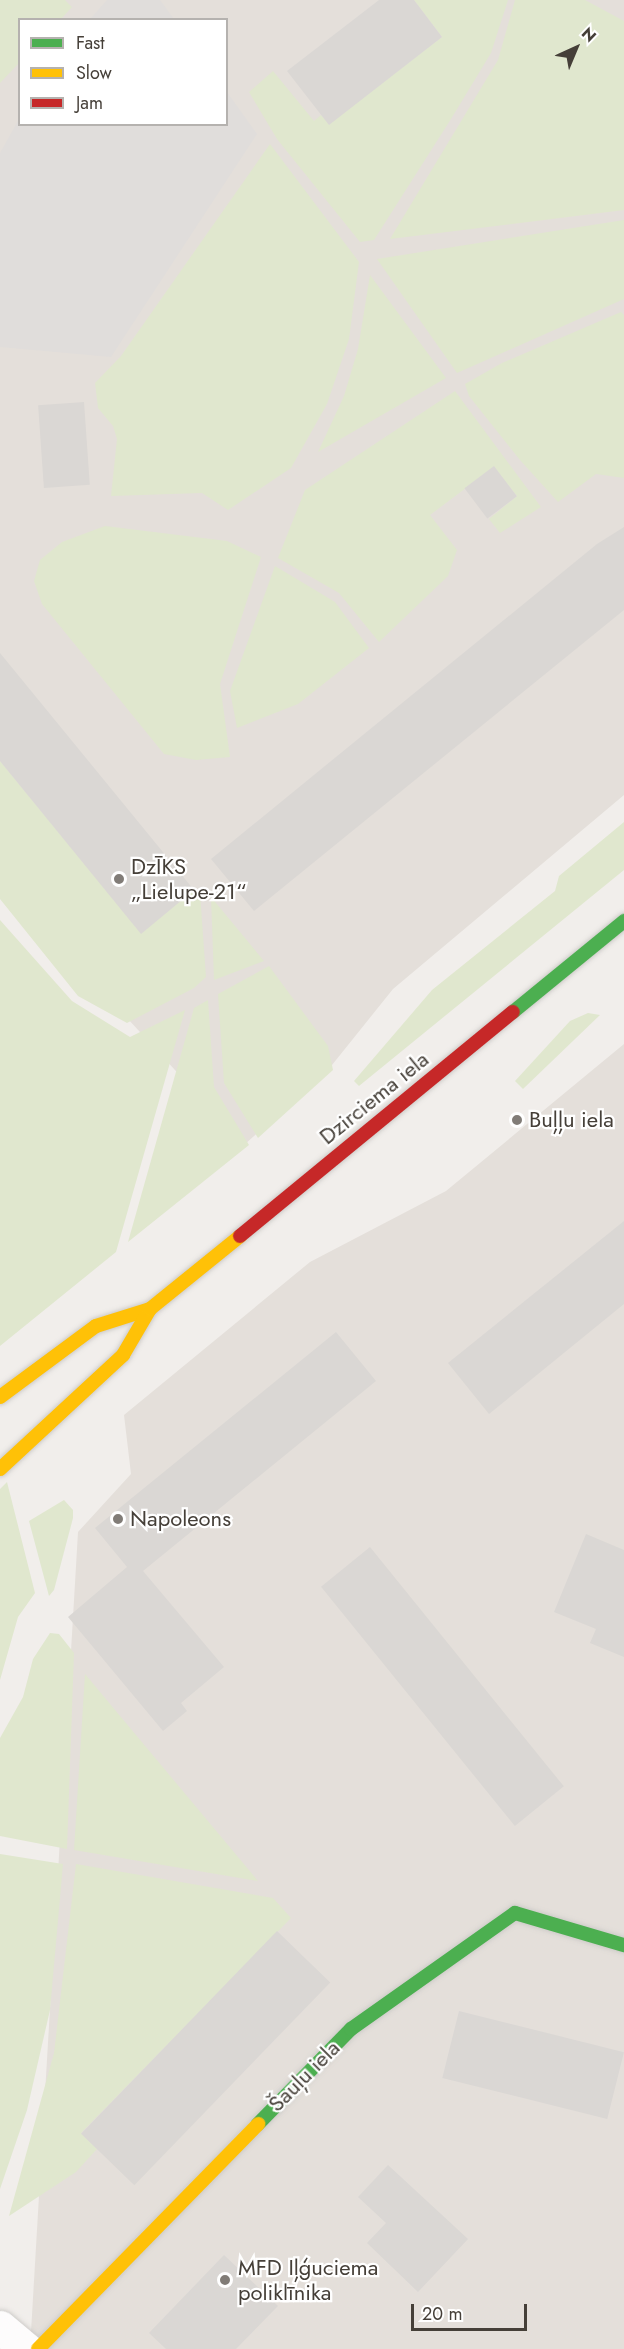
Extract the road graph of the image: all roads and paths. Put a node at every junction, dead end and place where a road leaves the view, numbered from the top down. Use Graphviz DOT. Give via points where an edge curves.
graph roads {
  1 [pos="624,921"];
  2 [pos="150,1309"];
  3 [pos="0,1397"];
  4 [pos="0,1469"];
  5 [pos="624,1945"];
  6 [pos="0,2327"];
  7 [pos="26,2349"];
  8 [pos="38,2349"];
  1 -- 2 [label="street, Dzirciema iela"];
  2 -- 3 [label="street, Dzirciema iela" via="96,1326"];
  2 -- 4 [label="street, Dzirciema iela" via="123,1355"];
  5 -- 8 [label="street, Šauļu iela" via="515,1913 382,2004 343,2037"];
  6 -- 7 [label="street"];
}
